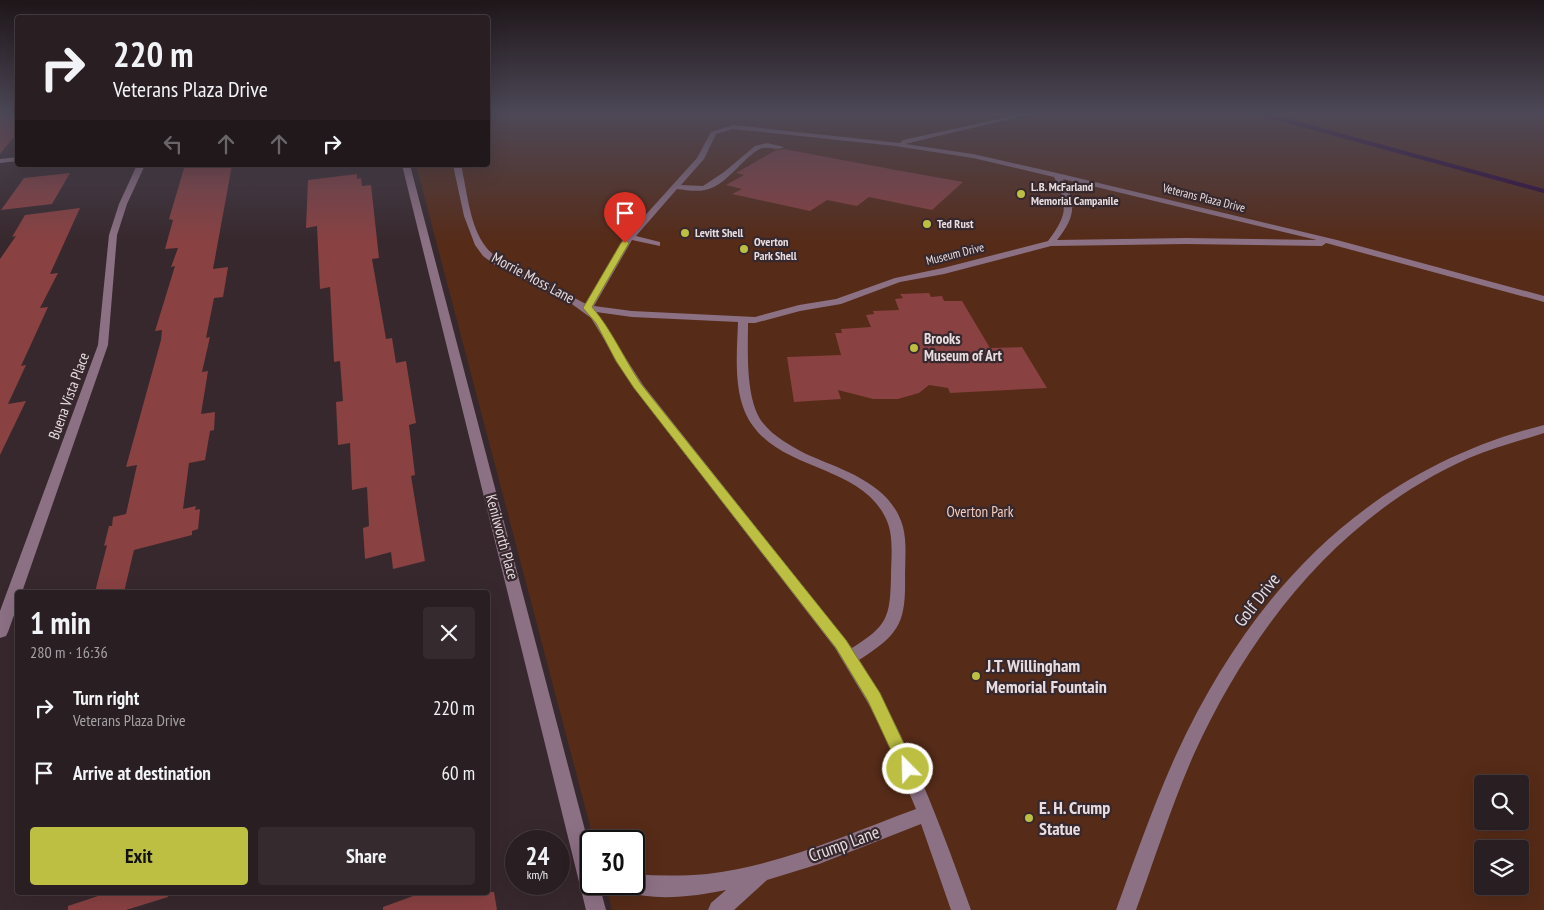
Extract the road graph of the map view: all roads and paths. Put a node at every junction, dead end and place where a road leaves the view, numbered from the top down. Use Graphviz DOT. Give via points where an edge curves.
graph roads {
  1 [pos="701,156"];
  2 [pos="746,156"];
  3 [pos="975,156"];
  4 [pos="15,159"];
  5 [pos="0,161"];
  6 [pos="140,167"];
  7 [pos="407,167"];
  8 [pos="458,167"];
  9 [pos="1057,174"];
  10 [pos="674,187"];
  11 [pos="630,237"];
  12 [pos="1334,242"];
  13 [pos="1051,243"];
  14 [pos="656,244"];
  15 [pos="1544,299"];
  16 [pos="588,308"];
  17 [pos="743,321"];
  18 [pos="1544,430"];
  19 [pos="15,590"];
  20 [pos="15,590"];
  21 [pos="0,632"];
  22 [pos="849,658"];
  23 [pos="927,814"];
  24 [pos="580,835"];
  25 [pos="761,874"];
  26 [pos="645,885"];
  27 [pos="593,895"];
  28 [pos="596,910"];
  29 [pos="718,910"];
  30 [pos="961,910"];
  31 [pos="1126,910"];
  1 -- 10 [label="street, Veterans Plaza Drive"];
  2 -- 10 [label="street" via="704,188"];
  3 -- 9 [label="street, Veterans Plaza Drive"];
  4 -- 5 [label="street"];
  6 -- 20 [label="street, Buena Vista Place" via="120,212 111,244 109,309 103,345"];
  7 -- 24 [label="street, Kenilworth Place"];
  8 -- 16 [label="street, Morrie Moss Lane" via="482,249 508,268"];
  9 -- 12 [label="street, Veterans Plaza Drive"];
  9 -- 13 [label="street" via="1068,194 1070,216"];
  10 -- 11 [label="street, Veterans Plaza Drive"];
  11 -- 14 [label="street"];
  11 -- 16 [label="street, Veterans Plaza Drive"];
  12 -- 13 [label="street, Museum Drive"];
  12 -- 15 [label="street, Veterans Plaza Drive"];
  13 -- 17 [label="street, Museum Drive" via="898,280 838,302"];
  16 -- 17 [label="street, Museum Drive"];
  16 -- 22 [label="street, Morrie Moss Lane" via="600,322 638,386"];
  17 -- 22 [label="street" via="748,405 757,424 806,460 866,488 889,509 895,523 898,614 887,633"];
  18 -- 31 [label="street, Golf Drive" via="1457,459 1402,489 1348,528 1299,579 1240,655 1216,692 1175,780"];
  19 -- 21 [label="street, Buena Vista Place"];
  22 -- 23 [label="street, Morrie Moss Lane" via="896,739"];
  23 -- 25 [label="street, Crump Lane"];
  23 -- 30 [label="street, Morrie Moss Lane"];
  25 -- 26 [label="street, Crump Lane" via="698,885"];
  25 -- 29 [label="street, Crump Lane"];
  27 -- 28 [label="street, Kenilworth Place"];
}
